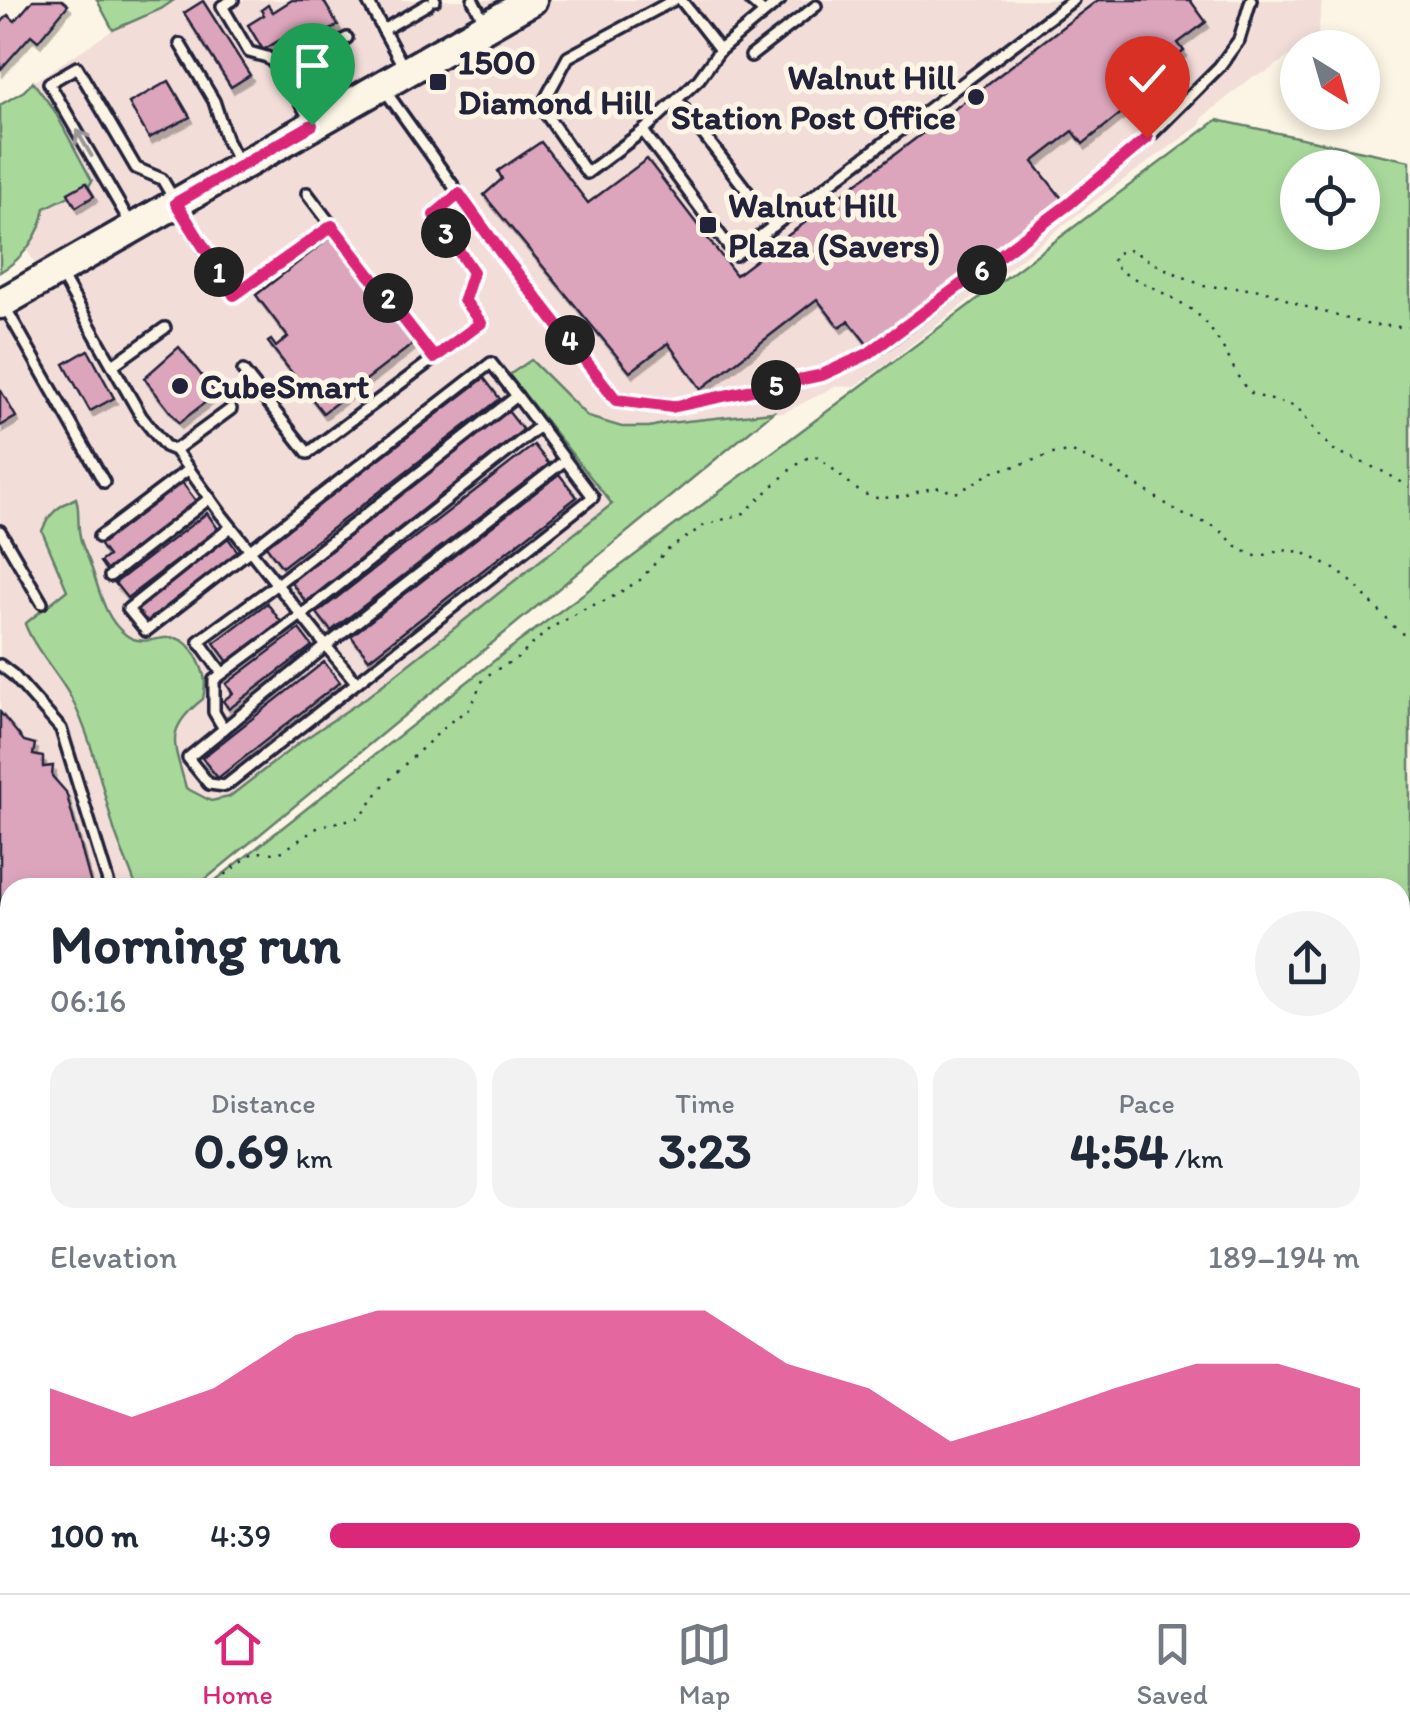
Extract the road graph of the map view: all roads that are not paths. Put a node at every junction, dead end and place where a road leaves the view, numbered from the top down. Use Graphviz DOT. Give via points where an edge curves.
graph roads {
  1 [pos="233,0"];
  2 [pos="367,0"];
  3 [pos="472,0"];
  4 [pos="530,0"];
  5 [pos="678,0"];
  6 [pos="753,0"];
  7 [pos="780,0"];
  8 [pos="1073,0"];
  9 [pos="1251,0"];
  10 [pos="432,1"];
  11 [pos="816,6"];
  12 [pos="763,12"];
  13 [pos="487,26"];
  14 [pos="383,30"];
  15 [pos="347,38"];
  16 [pos="180,44"];
  17 [pos="720,50"];
  18 [pos="751,56"];
  19 [pos="406,71"];
  20 [pos="284,74"];
  21 [pos="382,86"];
  22 [pos="677,100"];
  23 [pos="312,125"];
  24 [pos="643,131"];
  25 [pos="240,166"];
  26 [pos="306,193"];
  27 [pos="459,194"];
  28 [pos="176,203"];
  29 [pos="332,226"];
  30 [pos="774,226"];
  31 [pos="133,228"];
  32 [pos="58,270"];
  33 [pos="1,303"];
  34 [pos="164,328"];
  35 [pos="434,358"];
  36 [pos="113,365"];
  37 [pos="243,371"];
  38 [pos="517,396"];
  39 [pos="231,409"];
  40 [pos="540,426"];
  41 [pos="175,450"];
  42 [pos="564,462"];
  43 [pos="189,469"];
  44 [pos="104,482"];
  45 [pos="210,498"];
  46 [pos="232,527"];
  47 [pos="0,531"];
  48 [pos="99,537"];
  49 [pos="251,549"];
  50 [pos="110,576"];
  51 [pos="277,584"];
  52 [pos="42,602"];
  53 [pos="300,616"];
  54 [pos="326,646"];
  55 [pos="0,665"];
  56 [pos="222,674"];
  57 [pos="356,682"];
  58 [pos="224,728"];
  59 [pos="107,878"];
  1 -- 20 [label="lane" via="222,6 250,52 267,57"];
  2 -- 14 [label="lane"];
  3 -- 13 [label="lane"];
  4 -- 13 [label="main road"];
  5 -- 17 [label="lane"];
  5 -- 24 [label="lane" via="568,57 540,107 588,173"];
  6 -- 12 [label="lane"];
  7 -- 12 [label="lane"];
  8 -- 30 [label="lane"];
  9 -- 27 [label="lane" via="1229,54 1147,138 887,342 822,375 672,407 616,400"];
  10 -- 14 [label="lane"];
  11 -- 18 [label="lane"];
  12 -- 17 [label="lane"];
  13 -- 19 [label="main road"];
  14 -- 19 [label="lane"];
  15 -- 20 [label="lane"];
  16 -- 25 [label="lane" via="214,101"];
  17 -- 22 [label="lane"];
  19 -- 21 [label="main road"];
  20 -- 23 [label="lane"];
  21 -- 23 [label="main road"];
  21 -- 27 [label="lane"];
  22 -- 24 [label="lane"];
  22 -- 30 [label="lane"];
  23 -- 25 [label="main road"];
  24 -- 30 [label="lane" via="735,255"];
  25 -- 28 [label="main road"];
  26 -- 29 [label="lane"];
  27 -- 35 [label="lane" via="434,215 473,272 464,300 481,323"];
  28 -- 29 [label="lane" via="234,295"];
  28 -- 31 [label="main road"];
  31 -- 28 [label="lane, one-way" via="49,83 77,67 136,168 162,179"];
  29 -- 35 [label="lane"];
  31 -- 32 [label="main road"];
  32 -- 33 [label="main road"];
  32 -- 36 [label="lane"];
  33 -- 44 [label="lane"];
  34 -- 36 [label="lane"];
  35 -- 37 [label="lane" via="308,453"];
  36 -- 41 [label="lane" via="141,416"];
  38 -- 40 [label="lane"];
  38 -- 49 [label="lane" via="491,363"];
  38 -- 51 [label="lane"];
  39 -- 41 [label="lane"];
  40 -- 42 [label="lane"];
  40 -- 53 [label="lane"];
  41 -- 43 [label="lane"];
  42 -- 54 [label="lane"];
  42 -- 57 [label="lane" via="593,497"];
  43 -- 45 [label="lane"];
  43 -- 48 [label="lane"];
  45 -- 46 [label="lane"];
  45 -- 50 [label="lane"];
  46 -- 49 [label="lane"];
  46 -- 49 [label="lane" via="128,609 146,631"];
  47 -- 52 [label="lane"];
  49 -- 51 [label="lane"];
  51 -- 53 [label="lane"];
  51 -- 56 [label="lane" via="199,641"];
  53 -- 54 [label="lane"];
  53 -- 56 [label="lane"];
  54 -- 57 [label="lane"];
  54 -- 58 [label="lane"];
  55 -- 59 [label="lane" via="62,729"];
  56 -- 58 [label="lane" via="214,680 214,712"];
  57 -- 58 [label="lane" via="225,786 208,784 188,758"];
}
